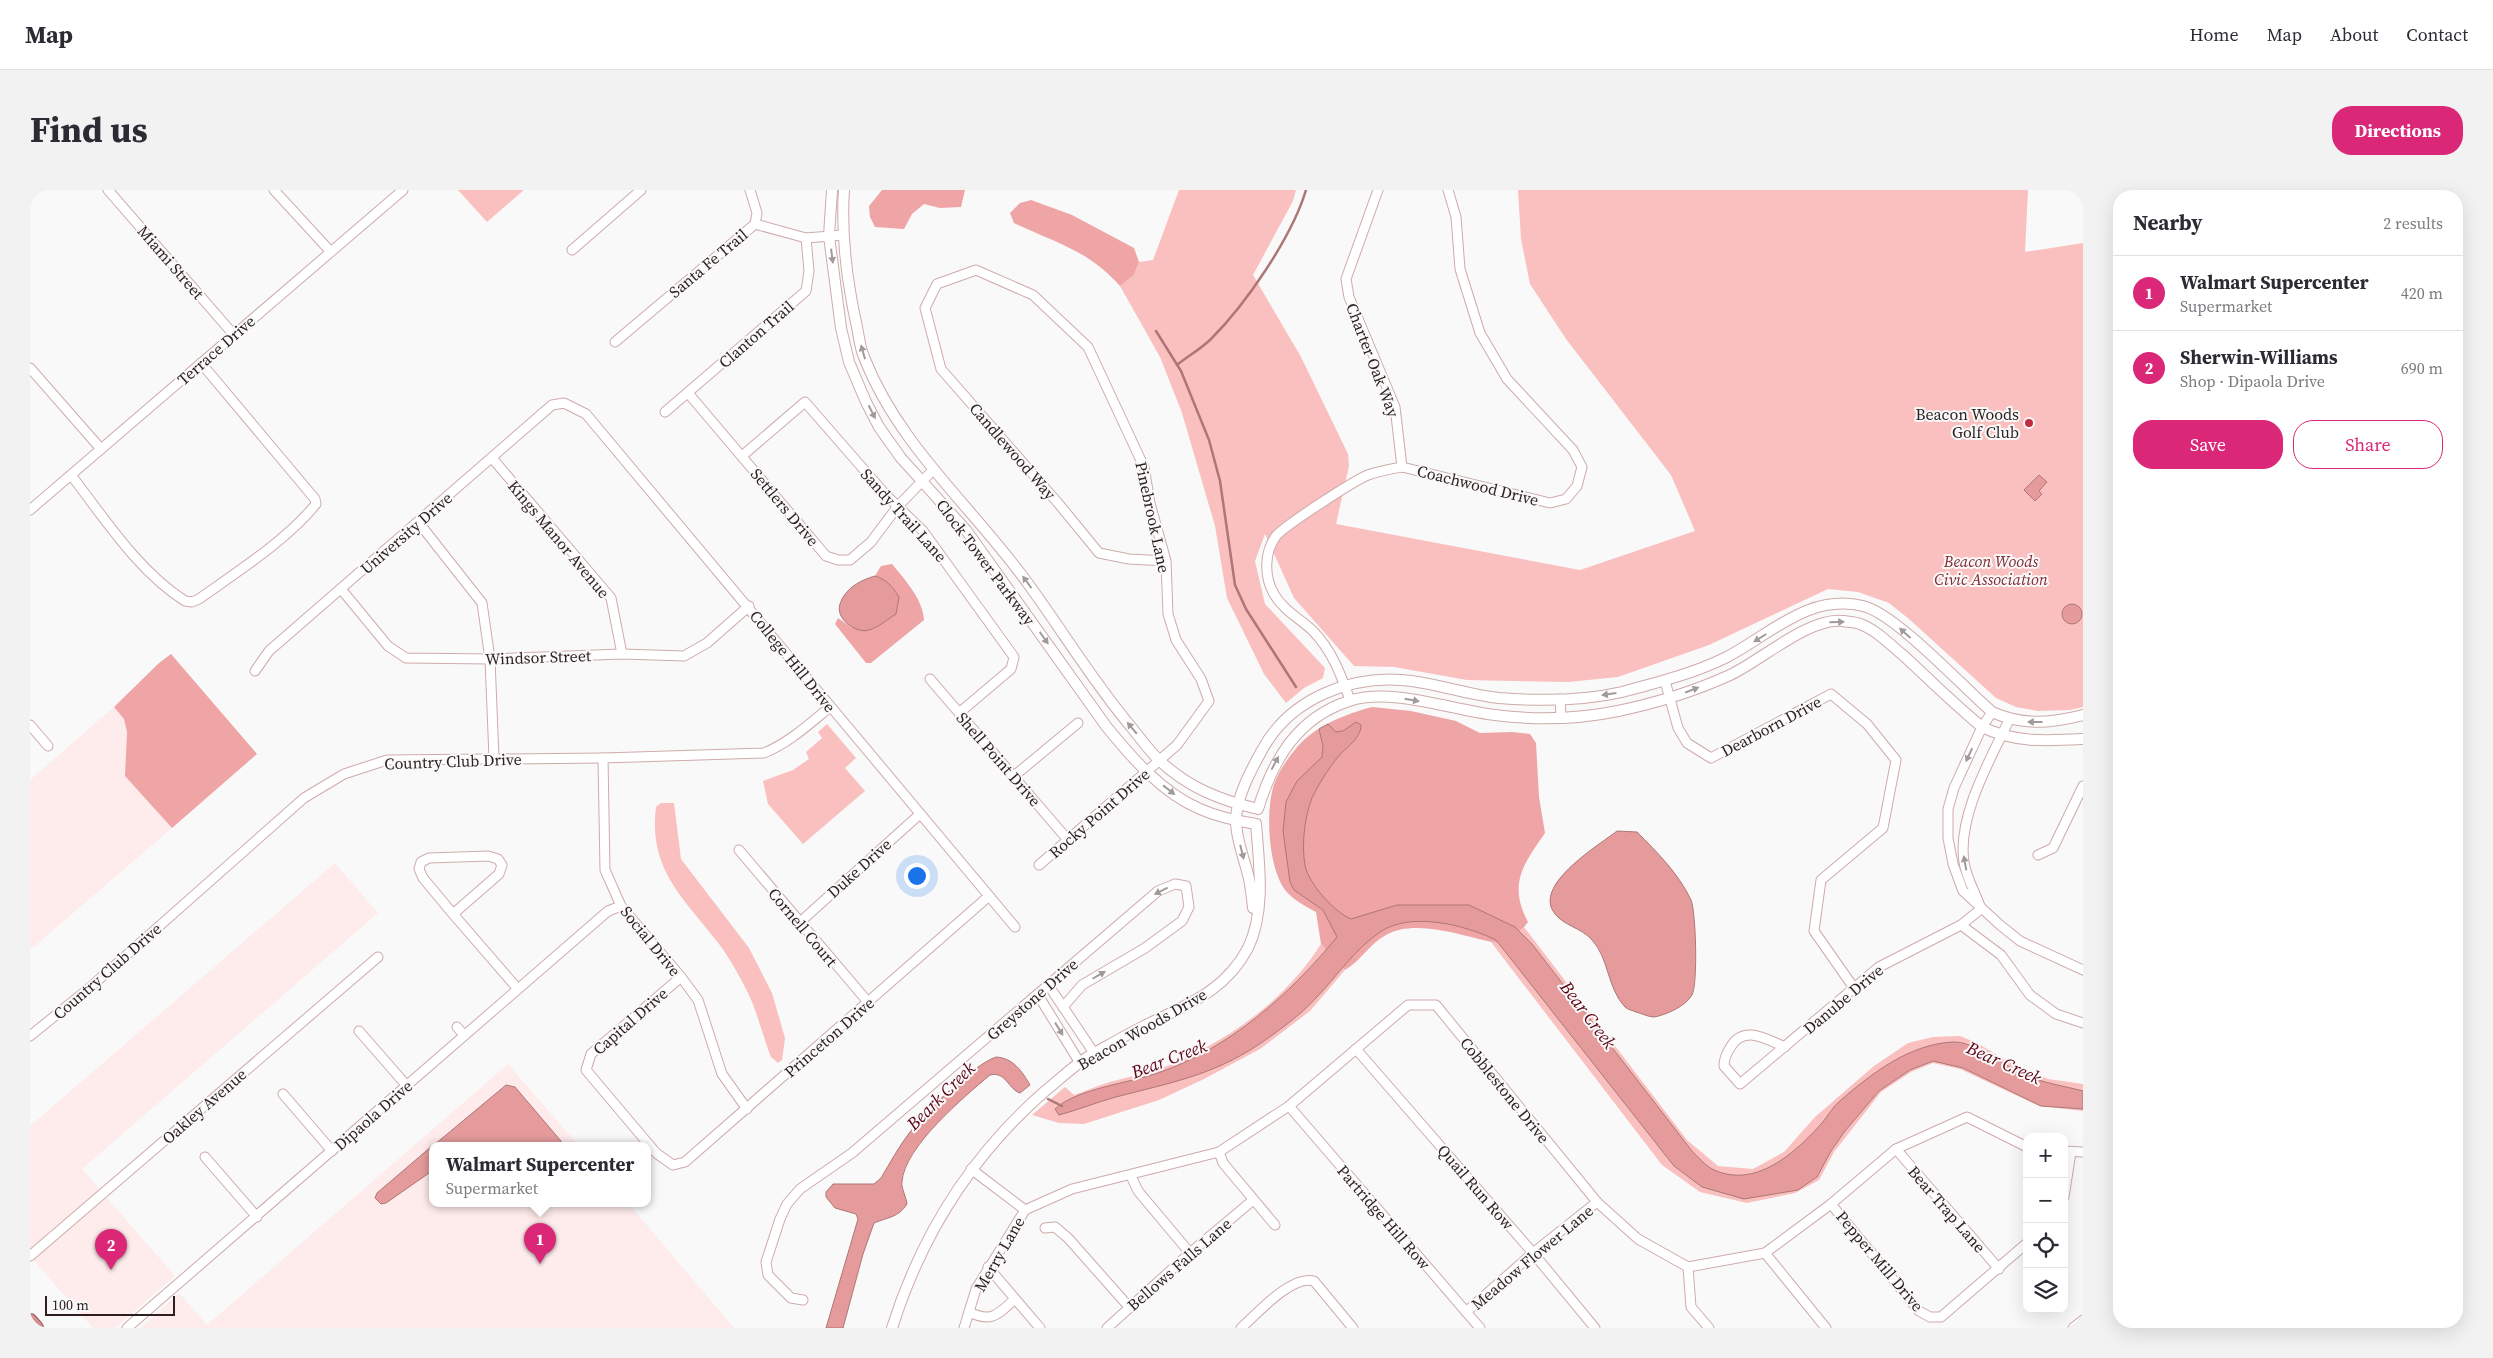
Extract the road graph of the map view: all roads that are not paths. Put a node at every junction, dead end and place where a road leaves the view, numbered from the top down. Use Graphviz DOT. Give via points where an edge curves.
graph roads {
  1 [pos="108,190"];
  2 [pos="274,190"];
  3 [pos="403,190"];
  4 [pos="641,190"];
  5 [pos="750,190"];
  6 [pos="832,190"];
  7 [pos="844,190"];
  8 [pos="1378,190"];
  9 [pos="1448,190"];
  10 [pos="755,224"];
  11 [pos="844,234"];
  12 [pos="830,236"];
  13 [pos="806,238"];
  14 [pos="572,250"];
  15 [pos="330,252"];
  16 [pos="937,284"];
  17 [pos="234,335"];
  18 [pos="615,342"];
  19 [pos="201,363"];
  20 [pos="30,368"];
  21 [pos="688,392"];
  22 [pos="564,403"];
  23 [pos="665,412"];
  24 [pos="101,449"];
  25 [pos="742,456"];
  26 [pos="492,458"];
  27 [pos="1402,467"];
  28 [pos="933,470"];
  29 [pos="71,475"];
  30 [pos="922,482"];
  31 [pos="898,506"];
  32 [pos="30,510"];
  33 [pos="419,522"];
  34 [pos="1166,561"];
  35 [pos="341,589"];
  36 [pos="748,606"];
  37 [pos="622,654"];
  38 [pos="490,660"];
  39 [pos="255,671"];
  40 [pos="930,679"];
  41 [pos="1665,681"];
  42 [pos="1345,685"];
  43 [pos="1670,698"];
  44 [pos="1560,699"];
  45 [pos="1350,700"];
  46 [pos="830,707"];
  47 [pos="1992,712"];
  48 [pos="959,713"];
  49 [pos="2083,715"];
  50 [pos="1561,717"];
  51 [pos="2009,720"];
  52 [pos="1078,723"];
  53 [pos="30,725"];
  54 [pos="1982,727"];
  55 [pos="2001,736"];
  56 [pos="2083,739"];
  57 [pos="48,746"];
  58 [pos="494,758"];
  59 [pos="603,758"];
  60 [pos="1159,760"];
  61 [pos="1148,772"];
  62 [pos="1014,776"];
  63 [pos="2083,786"];
  64 [pos="1239,805"];
  65 [pos="1258,809"];
  66 [pos="920,814"];
  67 [pos="1236,820"];
  68 [pos="1256,824"];
  69 [pos="1068,840"];
  70 [pos="739,850"];
  71 [pos="2038,856"];
  72 [pos="1039,865"];
  73 [pos="989,896"];
  74 [pos="621,906"];
  75 [pos="1981,909"];
  76 [pos="453,914"];
  77 [pos="799,923"];
  78 [pos="1256,924"];
  79 [pos="1961,925"];
  80 [pos="1015,927"];
  81 [pos="378,957"];
  82 [pos="2083,970"];
  83 [pos="681,977"];
  84 [pos="1049,986"];
  85 [pos="517,988"];
  86 [pos="1854,988"];
  87 [pos="1038,996"];
  88 [pos="868,1002"];
  89 [pos="1063,1007"];
  90 [pos="2083,1023"];
  91 [pos="457,1027"];
  92 [pos="359,1031"];
  93 [pos="34,1034"];
  94 [pos="464,1035"];
  95 [pos="30,1043"];
  96 [pos="1786,1047"];
  97 [pos="1356,1048"];
  98 [pos="1094,1053"];
  99 [pos="1080,1063"];
  100 [pos="407,1086"];
  101 [pos="283,1094"];
  102 [pos="1289,1106"];
  103 [pos="747,1109"];
  104 [pos="648,1142"];
  105 [pos="2023,1145"];
  106 [pos="651,1146"];
  107 [pos="1896,1149"];
  108 [pos="332,1151"];
  109 [pos="1219,1152"];
  110 [pos="2068,1152"];
  111 [pos="2083,1152"];
  112 [pos="205,1157"];
  113 [pos="664,1161"];
  114 [pos="971,1169"];
  115 [pos="1131,1176"];
  116 [pos="1252,1201"];
  117 [pos="1597,1202"];
  118 [pos="1831,1204"];
  119 [pos="1025,1210"];
  120 [pos="257,1217"];
  121 [pos="1275,1225"];
  122 [pos="1045,1228"];
  123 [pos="2023,1247"];
  124 [pos="1533,1252"];
  125 [pos="1190,1253"];
  126 [pos="1766,1253"];
  127 [pos="30,1256"];
  128 [pos="988,1267"];
  129 [pos="1688,1267"];
  130 [pos="1998,1269"];
  131 [pos="804,1300"];
  132 [pos="1015,1300"];
  133 [pos="1130,1308"];
  134 [pos="968,1312"];
  135 [pos="1466,1312"];
  136 [pos="2083,1320"];
  137 [pos="30,1321"];
  138 [pos="36,1328"];
  139 [pos="127,1328"];
  140 [pos="892,1328"];
  141 [pos="964,1328"];
  142 [pos="1040,1328"];
  143 [pos="1107,1328"];
  144 [pos="1241,1328"];
  145 [pos="1353,1328"];
  146 [pos="1480,1328"];
  147 [pos="1595,1328"];
  148 [pos="1709,1328"];
  149 [pos="1826,1328"];
  150 [pos="2073,1328"];
  1 -- 17 [label="street, Miami Street"];
  2 -- 15 [label="street"];
  3 -- 15 [label="street, Terrace Drive"];
  4 -- 14 [label="street"];
  5 -- 10 [label="street" via="757,213"];
  6 -- 12 [label="street, Clock Tower Parkway"];
  7 -- 11 [label="street, Clock Tower Parkway"];
  8 -- 27 [label="street, Charter Oak Way" via="1346,279 1349,297 1395,407"];
  9 -- 27 [label="street, Coachwood Drive" via="1456,217 1460,269 1480,333 1507,379 1573,450 1582,468 1577,486 1566,498 1550,503"];
  10 -- 13 [label="street, Santa Fe Trail"];
  10 -- 18 [label="street, Santa Fe Trail"];
  11 -- 12 [label="street, Santa Fe Trail"];
  28 -- 11 [label="street, Clock Tower Parkway, one-way" via="898,425 863,355 853,308"];
  12 -- 13 [label="street, Santa Fe Trail"];
  12 -- 30 [label="street, Clock Tower Parkway, one-way" via="841,328 849,362 879,427"];
  13 -- 21 [label="street, Clanton Trail" via="809,271 806,291"];
  15 -- 17 [label="street, Terrace Drive"];
  16 -- 34 [label="street, Candlewood Way" via="925,308 941,369 1099,553"];
  16 -- 34 [label="street, Pinebrook Lane" via="976,270 1034,295 1088,347 1144,467"];
  17 -- 19 [label="street, Terrace Drive"];
  19 -- 24 [label="street, Terrace Drive"];
  19 -- 29 [label="street" via="315,499 316,504 310,512 274,544 199,599 185,601 149,571 126,546"];
  20 -- 24 [label="street"];
  21 -- 23 [label="street, Clanton Trail"];
  21 -- 25 [label="street, Settlers Drive"];
  22 -- 26 [label="street, University Drive" via="552,406"];
  22 -- 36 [label="street, College Hill Drive" via="586,414"];
  24 -- 29 [label="street, Terrace Drive"];
  25 -- 31 [label="street, Sandy Trail Lane" via="805,402"];
  25 -- 31 [label="street, Settlers Drive" via="826,556 838,560 850,560 871,542"];
  26 -- 33 [label="street, University Drive"];
  26 -- 37 [label="street, Kings Manor Avenue" via="611,598"];
  27 -- 42 [label="street" via="1367,475 1289,525 1276,536 1269,553 1267,571 1275,596 1319,638"];
  28 -- 30 [label="street, Settlers Drive"];
  60 -- 28 [label="street, Clock Tower Parkway, one-way" via="1076,655 983,524"];
  29 -- 32 [label="street, Terrace Drive"];
  30 -- 31 [label="street, Settlers Drive"];
  30 -- 61 [label="street, Clock Tower Parkway, one-way" via="966,530 1106,726"];
  31 -- 48 [label="street, Sandy Trail Lane" via="924,531 1014,657 1011,669"];
  33 -- 35 [label="street, University Drive"];
  33 -- 38 [label="street" via="482,603"];
  34 -- 60 [label="street, Pinebrook Lane" via="1168,614 1176,640 1201,679 1208,701 1178,745"];
  35 -- 38 [label="street, Windsor Street" via="388,646 406,658"];
  35 -- 39 [label="street, University Drive" via="269,651"];
  36 -- 37 [label="street, Windsor Street" via="707,643 684,656"];
  36 -- 46 [label="street, College Hill Drive"];
  37 -- 38 [label="street, Windsor Street"];
  38 -- 58 [label="street"];
  40 -- 48 [label="street, Shell Point Drive"];
  41 -- 43 [label="street, Dearborn Drive"];
  41 -- 44 [label="street, one-way" via="1613,694"];
  47 -- 41 [label="street, one-way" via="1890,620 1866,607 1841,602 1817,605 1795,614 1723,659"];
  42 -- 44 [label="street" via="1383,679 1413,681 1499,698"];
  42 -- 45 [label="street"];
  42 -- 64 [label="street" via="1308,701 1287,717 1268,739 1250,771"];
  43 -- 50 [label="street" via="1616,712"];
  43 -- 54 [label="street, one-way" via="1730,675 1804,630 1840,621 1860,624 1880,635"];
  43 -- 86 [label="street, Dearborn Drive" via="1678,728 1687,743 1711,758 1831,694 1867,724 1896,760 1883,828 1821,880 1814,932"];
  44 -- 50 [label="street"];
  45 -- 50 [label="street, one-way" via="1410,699 1497,716"];
  65 -- 45 [label="street, one-way" via="1267,778 1282,749 1318,716"];
  46 -- 59 [label="street, Country Club Drive" via="791,738 764,753"];
  46 -- 66 [label="street, College Hill Drive"];
  47 -- 51 [label="street"];
  47 -- 54 [label="street"];
  48 -- 62 [label="street, Shell Point Drive"];
  49 -- 51 [label="street, one-way" via="2054,722"];
  51 -- 55 [label="street"];
  52 -- 62 [label="street"];
  53 -- 57 [label="street"];
  54 -- 55 [label="street"];
  54 -- 75 [label="street, one-way" via="1954,788 1948,809 1948,838 1953,864 1962,891"];
  55 -- 56 [label="street" via="2032,742"];
  75 -- 55 [label="street, one-way" via="1964,863 1963,832"];
  58 -- 59 [label="street, Country Club Drive"];
  58 -- 93 [label="street, Country Club Drive" via="387,760 344,774 304,798"];
  59 -- 74 [label="street, Social Drive" via="606,870"];
  60 -- 61 [label="street, Rocky Point Drive"];
  60 -- 64 [label="street, Clock Tower Parkway" via="1187,784"];
  61 -- 67 [label="street, Clock Tower Parkway, one-way" via="1178,797"];
  61 -- 69 [label="street, Rocky Point Drive"];
  62 -- 69 [label="street, Shell Point Drive"];
  63 -- 71 [label="street" via="2053,848"];
  64 -- 65 [label="street, Clock Tower Parkway"];
  64 -- 67 [label="street, Beacon Woods Drive"];
  65 -- 68 [label="street, Beacon Woods Drive"];
  66 -- 73 [label="street, College Hill Drive"];
  66 -- 77 [label="street, Duke Drive"];
  67 -- 68 [label="street, Clock Tower Parkway"];
  67 -- 78 [label="street, Beacon Woods Drive, one-way"];
  68 -- 78 [label="street, Beacon Woods Drive" via="1260,882"];
  69 -- 72 [label="street, Rocky Point Drive"];
  70 -- 77 [label="street, Cornell Court"];
  73 -- 80 [label="street, College Hill Drive"];
  73 -- 88 [label="street, Princeton Drive"];
  74 -- 83 [label="street, Social Drive"];
  74 -- 85 [label="street, Dipaola Drive" via="608,911"];
  75 -- 79 [label="street, Danube Drive"];
  75 -- 82 [label="street" via="2020,941"];
  76 -- 76 [label="street" via="499,874 502,865 498,858 429,858 421,862 419,869 423,878"];
  76 -- 85 [label="street"];
  77 -- 88 [label="street, Cornell Court"];
  78 -- 98 [label="street, Beacon Woods Drive" via="1248,947 1230,974 1202,998"];
  79 -- 86 [label="street, Danube Drive" via="1879,967"];
  79 -- 90 [label="street" via="2001,955 2030,995 2056,1014"];
  81 -- 127 [label="street, Oakley Avenue"];
  83 -- 103 [label="street, Social Drive" via="698,1000 722,1074"];
  83 -- 104 [label="street, Capital Drive" via="591,1054 586,1070"];
  84 -- 87 [label="street, Greystone Drive"];
  84 -- 89 [label="street"];
  89 -- 84 [label="street, Greystone Drive, one-way" via="1082,985 1145,948 1182,921 1189,907 1186,886 1174,884 1158,891"];
  85 -- 94 [label="street, Dipaola Drive"];
  86 -- 96 [label="street, Danube Drive"];
  87 -- 99 [label="street, one-way"];
  87 -- 131 [label="street, Greystone Drive" via="852,1153 800,1190 786,1204 766,1262 768,1275 791,1298"];
  88 -- 103 [label="street, Princeton Drive"];
  89 -- 98 [label="street"];
  91 -- 94 [label="street"];
  92 -- 100 [label="street"];
  93 -- 95 [label="street, Country Club Drive"];
  94 -- 100 [label="street, Dipaola Drive"];
  96 -- 96 [label="street, Danube Drive" via="1740,1084 1724,1066 1727,1052 1740,1035 1759,1036"];
  97 -- 102 [label="street, Cobblestone Drive"];
  97 -- 117 [label="street, Cobblestone Drive" via="1408,1005 1436,1005"];
  97 -- 124 [label="street, Quail Run Row"];
  98 -- 99 [label="street, Beacon Woods Drive"];
  99 -- 114 [label="street, Beacon Woods Drive" via="1026,1108"];
  100 -- 108 [label="street, Dipaola Drive"];
  101 -- 108 [label="street"];
  102 -- 109 [label="street, Cobblestone Drive"];
  102 -- 135 [label="street, Partridge Hill Row"];
  103 -- 113 [label="street, Princeton Drive" via="685,1162 673,1166"];
  105 -- 107 [label="street" via="1967,1117"];
  106 -- 113 [label="street, Capital Drive"];
  107 -- 118 [label="street"];
  107 -- 130 [label="street, Bear Trap Lane"];
  108 -- 120 [label="street, Dipaola Drive"];
  109 -- 115 [label="street, Cobblestone Drive"];
  109 -- 116 [label="street" via="1222,1162"];
  110 -- 111 [label="street"];
  112 -- 120 [label="street"];
  114 -- 119 [label="street"];
  114 -- 140 [label="street, Beacon Woods Drive" via="948,1202 921,1252"];
  115 -- 119 [label="street, Cobblestone Drive" via="1072,1189"];
  115 -- 125 [label="street" via="1138,1191"];
  116 -- 121 [label="street"];
  116 -- 125 [label="street, Bellows Falls Lane"];
  117 -- 124 [label="street, Meadow Flower Lane"];
  117 -- 129 [label="street, Cobblestone Drive" via="1638,1239"];
  118 -- 126 [label="street"];
  118 -- 130 [label="street, Pepper Mill Drive" via="1919,1311 1930,1318 1941,1317"];
  119 -- 128 [label="street, Merry Lane"];
  120 -- 139 [label="street, Dipaola Drive"];
  122 -- 133 [label="street" via="1055,1227 1068,1238"];
  123 -- 130 [label="street"];
  124 -- 135 [label="street, Meadow Flower Lane"];
  124 -- 147 [label="street, Quail Run Row"];
  125 -- 133 [label="street, Bellows Falls Lane"];
  126 -- 129 [label="street"];
  126 -- 149 [label="street"];
  128 -- 132 [label="street"];
  128 -- 134 [label="street, Merry Lane"];
  129 -- 148 [label="street" via="1692,1307"];
  132 -- 134 [label="street" via="995,1316 983,1319"];
  132 -- 142 [label="street"];
  133 -- 143 [label="street, Bellows Falls Lane"];
  134 -- 141 [label="street, Merry Lane"];
  135 -- 146 [label="street, Partridge Hill Row"];
  136 -- 150 [label="street"];
  137 -- 138 [label="highway"];
  144 -- 145 [label="street" via="1293,1283 1305,1279 1314,1281"];
}
